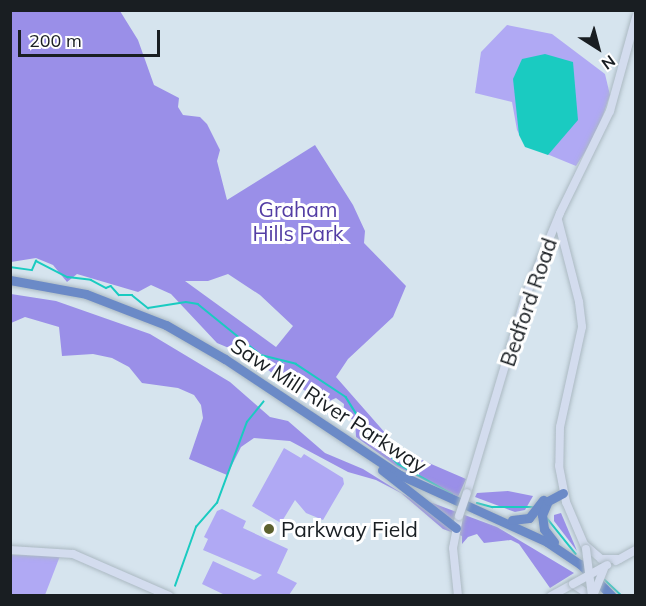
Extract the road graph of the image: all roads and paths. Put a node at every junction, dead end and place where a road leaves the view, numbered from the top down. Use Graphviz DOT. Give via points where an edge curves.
graph roads {
  1 [pos="636,17"];
  2 [pos="557,218"];
  3 [pos="10,280"];
  4 [pos="10,285"];
  5 [pos="382,470"];
  6 [pos="563,490"];
  7 [pos="501,518"];
  8 [pos="456,528"];
  9 [pos="586,547"];
  10 [pos="10,550"];
  11 [pos="636,550"];
  12 [pos="569,556"];
  13 [pos="606,562"];
  14 [pos="589,575"];
  15 [pos="573,584"];
  16 [pos="170,596"];
  17 [pos="458,596"];
  18 [pos="551,596"];
  19 [pos="592,596"];
  20 [pos="605,596"];
  21 [pos="612,596"];
  1 -- 2 [label="main road, Bedford Road" via="610,111"];
  2 -- 6 [label="main road" via="582,327 559,436"];
  2 -- 8 [label="main road, Bedford Road, bridge" via="525,298"];
  3 -- 7 [label="highway, Saw Mill River Parkway" via="77,292 150,318 225,359 398,474"];
  4 -- 5 [label="highway, Saw Mill River Parkway" via="84,299 156,326 224,364"];
  5 -- 8 [label="highway"];
  5 -- 20 [label="highway, Saw Mill River Parkway" via="531,538 575,566"];
  6 -- 7 [label="highway" via="548,495 527,519"];
  6 -- 9 [label="main road"];
  6 -- 12 [label="highway" via="546,504 542,522 548,536"];
  7 -- 12 [label="highway, Saw Mill River Parkway"];
  8 -- 17 [label="main road, Bedford Road" via="453,558"];
  9 -- 13 [label="main road"];
  9 -- 14 [label="main road, bridge"];
  10 -- 16 [label="main road" via="73,554"];
  11 -- 13 [label="main road"];
  12 -- 21 [label="highway, Saw Mill River Parkway"];
  13 -- 14 [label="main road, bridge"];
  13 -- 19 [label="main road, bridge"];
  14 -- 15 [label="main road, bridge"];
  14 -- 19 [label="main road, bridge"];
  15 -- 18 [label="main road"];
  15 -- 19 [label="main road"];
}
